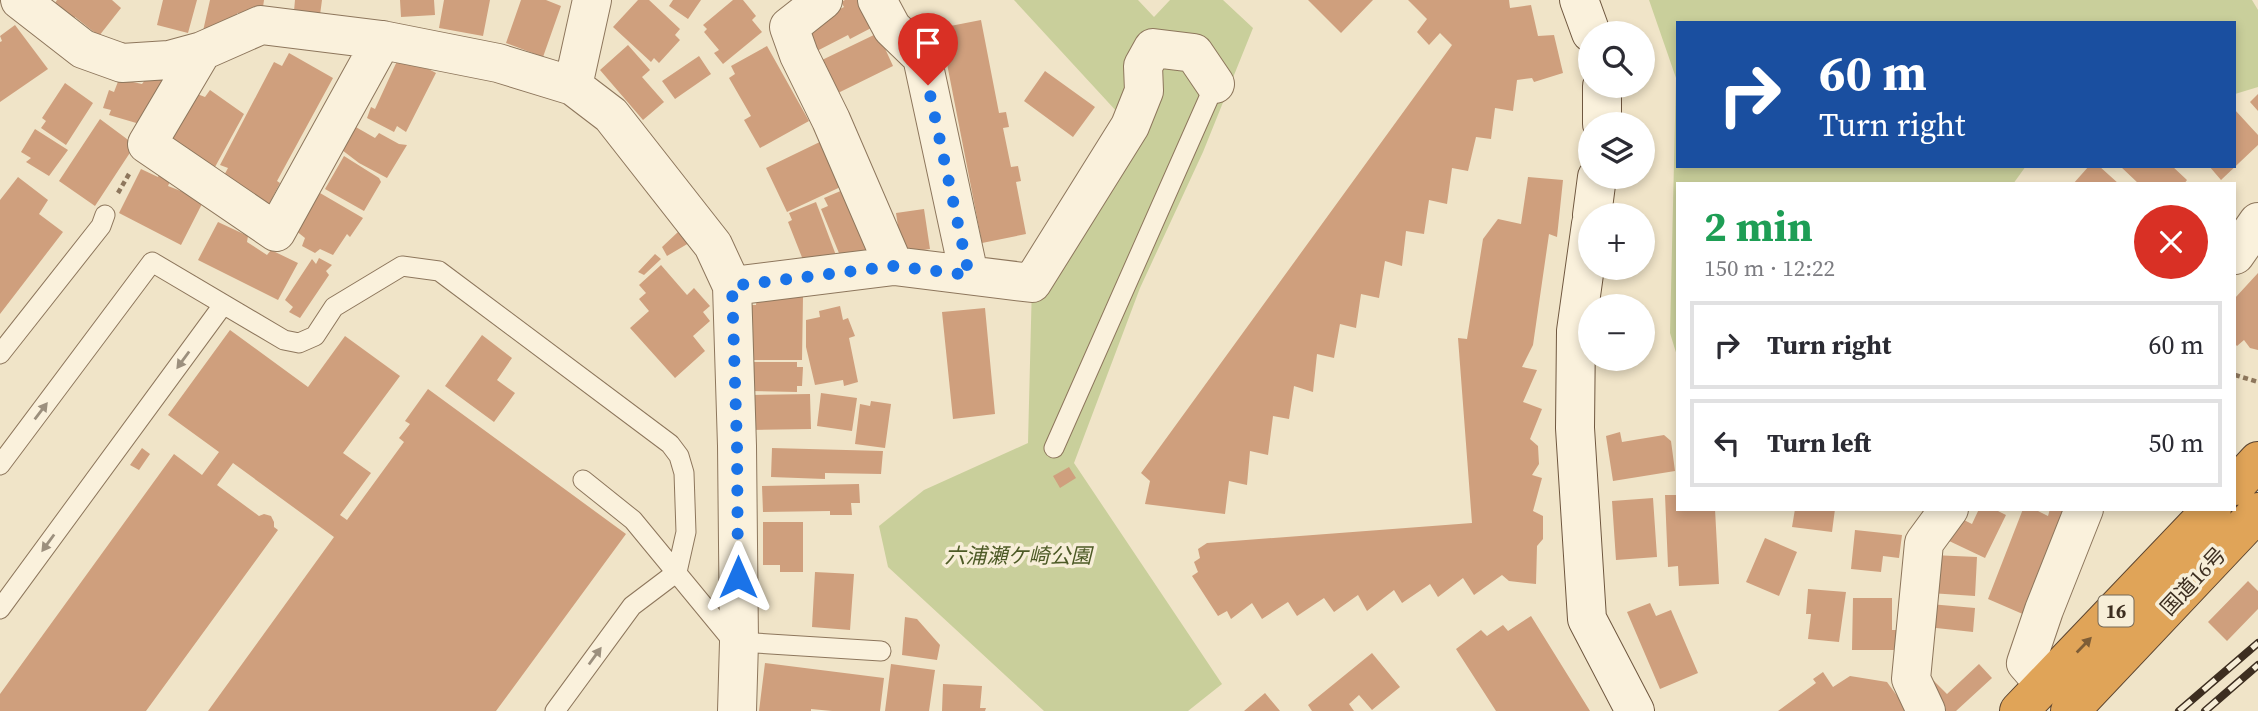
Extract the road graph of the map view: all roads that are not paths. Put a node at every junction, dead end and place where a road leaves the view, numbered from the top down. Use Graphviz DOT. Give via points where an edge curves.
graph roads {
  1 [pos="20,0"];
  2 [pos="592,0"];
  3 [pos="823,0"];
  4 [pos="877,0"];
  5 [pos="1579,0"];
  6 [pos="1587,21"];
  7 [pos="382,40"];
  8 [pos="202,51"];
  9 [pos="1215,84"];
  10 [pos="573,86"];
  11 [pos="104,215"];
  12 [pos="2258,222"];
  13 [pos="2236,254"];
  14 [pos="894,266"];
  15 [pos="969,275"];
  16 [pos="1583,280"];
  17 [pos="732,286"];
  18 [pos="223,305"];
  19 [pos="0,354"];
  20 [pos="1054,448"];
  21 [pos="2258,461"];
  22 [pos="0,466"];
  23 [pos="583,480"];
  24 [pos="2236,485"];
  25 [pos="1948,511"];
  26 [pos="2083,511"];
  27 [pos="2210,511"];
  28 [pos="2258,513"];
  29 [pos="677,572"];
  30 [pos="0,609"];
  31 [pos="739,645"];
  32 [pos="881,651"];
  33 [pos="2045,702"];
  34 [pos="555,711"];
  35 [pos="737,711"];
  36 [pos="1635,711"];
  37 [pos="1926,711"];
  1 -- 8 [label="street" via="83,49 122,63 169,60"];
  2 -- 10 [label="street"];
  3 -- 14 [label="street" via="789,27"];
  4 -- 15 [label="street" via="892,28 922,57"];
  5 -- 6 [label="street"];
  7 -- 8 [label="street" via="261,25"];
  7 -- 8 [label="street" via="276,232 148,144"];
  7 -- 10 [label="street" via="498,63"];
  9 -- 15 [label="street" via="1194,53 1153,48 1143,66 1144,91 1130,126 1032,283"];
  9 -- 20 [label="lane"];
  10 -- 17 [label="street" via="611,115 713,245"];
  11 -- 19 [label="lane" via="101,226"];
  12 -- 13 [label="street"];
  14 -- 15 [label="street"];
  14 -- 17 [label="street"];
  16 -- 36 [label="street" via="1576,331 1575,442 1587,618"];
  17 -- 31 [label="street"];
  22 -- 18 [label="lane, one-way" via="152,262"];
  18 -- 29 [label="lane" via="284,340 299,343 315,336 334,307 402,266 439,271 675,450 684,473 686,532"];
  18 -- 30 [label="lane, one-way"];
  21 -- 24 [label="highway"];
  23 -- 29 [label="lane" via="633,520"];
  25 -- 37 [label="street" via="1924,543 1911,679"];
  26 -- 33 [label="street" via="2026,663"];
  33 -- 27 [label="highway, 国道16号 / 16, one-way"];
  28 -- 33 [label="highway, 国道16号 / 16"];
  29 -- 31 [label="lane"];
  34 -- 29 [label="lane, one-way" via="632,606"];
  31 -- 32 [label="lane"];
  31 -- 35 [label="street"];
}
